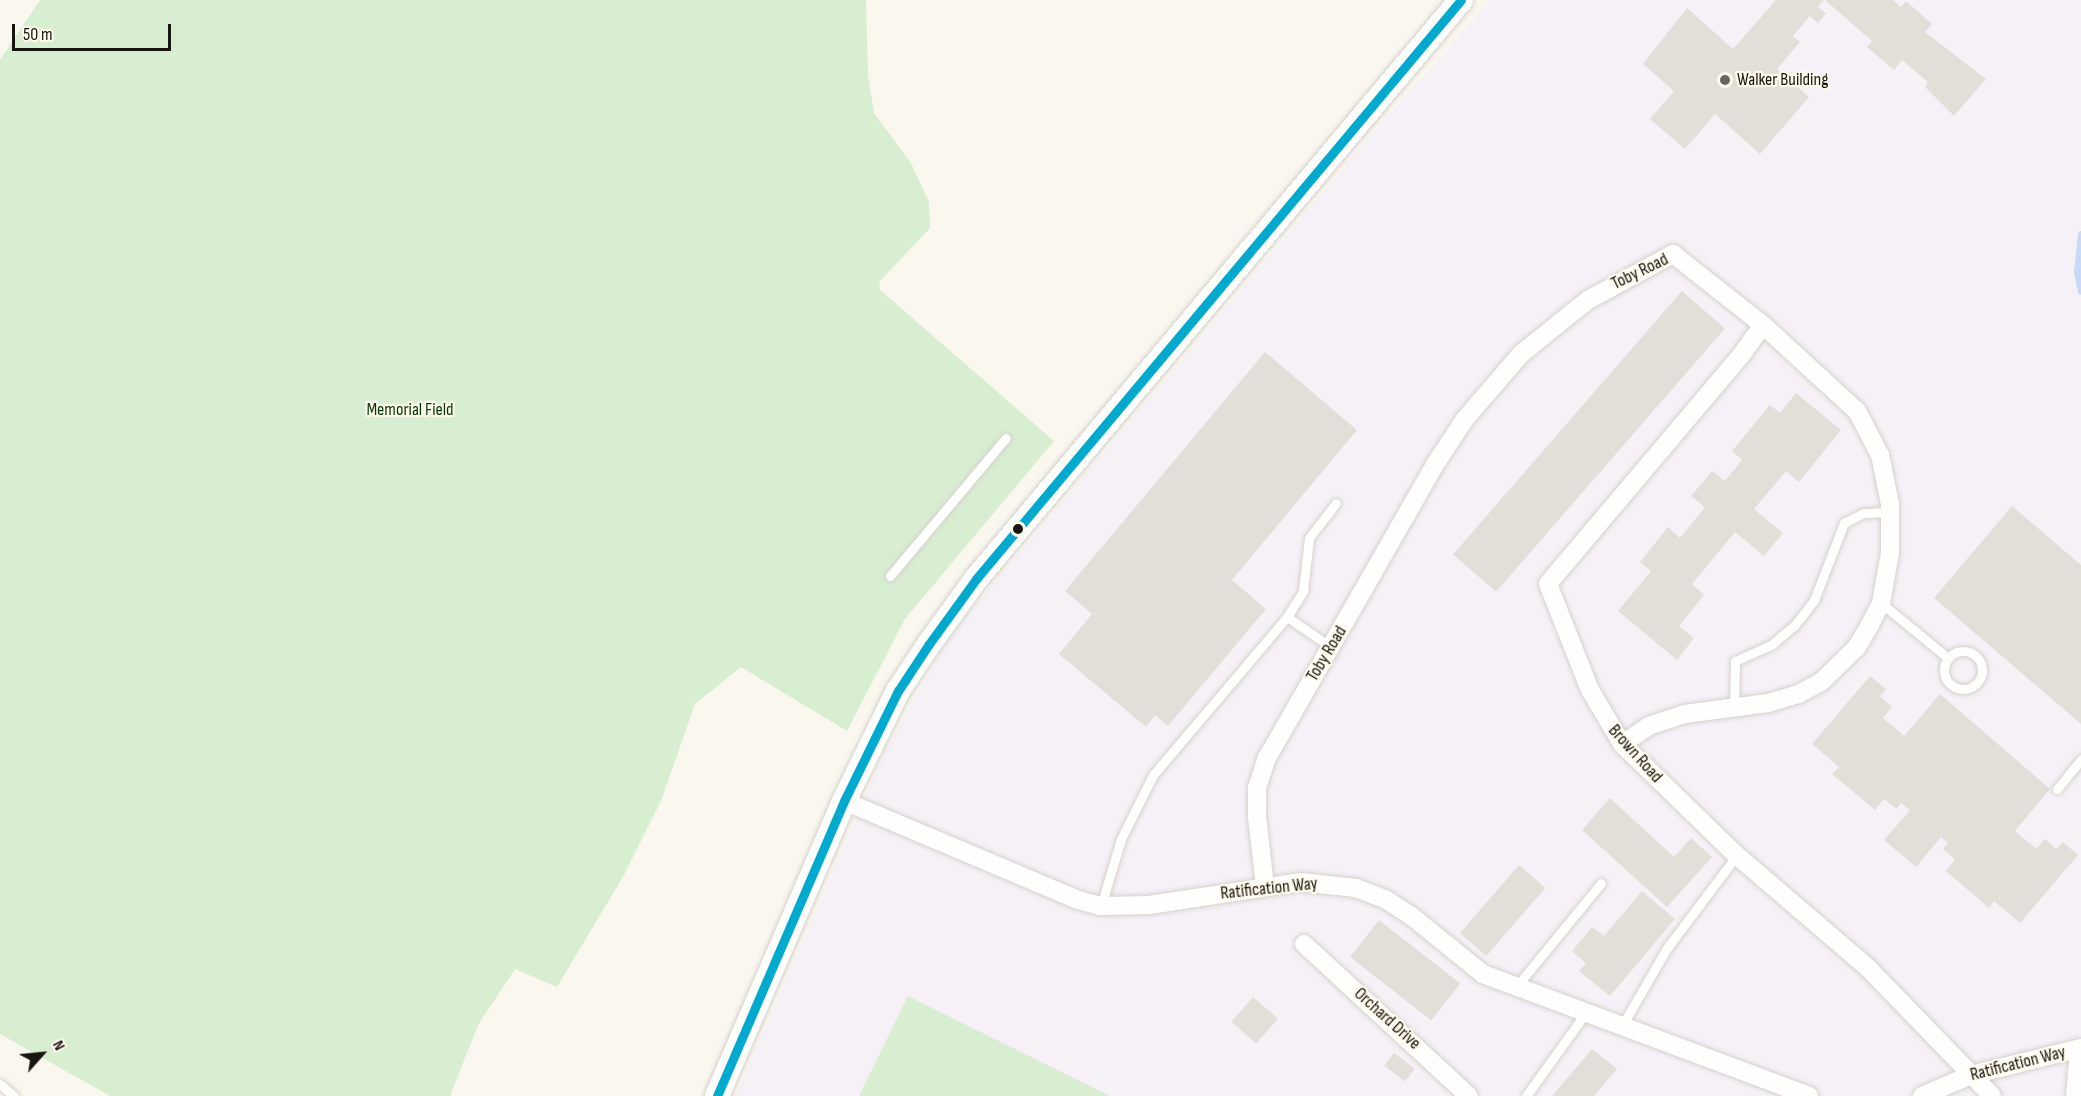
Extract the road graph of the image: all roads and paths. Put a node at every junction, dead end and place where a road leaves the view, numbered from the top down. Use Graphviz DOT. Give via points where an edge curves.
graph roads {
  1 [pos="1461,0"];
  2 [pos="1763,325"];
  3 [pos="1006,438"];
  4 [pos="1336,503"];
  5 [pos="1890,512"];
  6 [pos="890,576"];
  7 [pos="1881,603"];
  8 [pos="1287,617"];
  9 [pos="1331,647"];
  10 [pos="1948,658"];
  11 [pos="1734,707"];
  12 [pos="1622,744"];
  13 [pos="2081,759"];
  14 [pos="2057,789"];
  15 [pos="844,801"];
  16 [pos="1737,855"];
  17 [pos="1600,883"];
  18 [pos="1265,886"];
  19 [pos="1101,906"];
  20 [pos="1304,944"];
  21 [pos="1516,987"];
  22 [pos="1587,1011"];
  23 [pos="1623,1024"];
  24 [pos="2080,1048"];
  25 [pos="1971,1075"];
  26 [pos="0,1084"];
  27 [pos="14,1096"];
  28 [pos="717,1096"];
  29 [pos="1469,1096"];
  30 [pos="1526,1096"];
  31 [pos="1809,1096"];
  32 [pos="1922,1096"];
  33 [pos="1992,1096"];
  34 [pos="2075,1096"];
  1 -- 15 [label="street" via="976,579 898,691"];
  2 -- 5 [label="street, Toby Road" via="1857,411 1880,455"];
  2 -- 9 [label="street, Toby Road" via="1673,254 1588,300 1521,354 1465,419"];
  2 -- 12 [label="street, Brown Road" via="1548,584 1590,690"];
  3 -- 6 [label="lane"];
  4 -- 8 [label="lane" via="1309,538 1303,591"];
  5 -- 7 [label="street, Toby Road" via="1890,553"];
  5 -- 11 [label="lane" via="1864,513 1844,524 1814,600 1794,626 1771,645 1735,661"];
  7 -- 10 [label="lane"];
  7 -- 11 [label="street, Toby Road" via="1857,647 1821,682 1798,694"];
  8 -- 9 [label="lane"];
  8 -- 19 [label="lane" via="1152,775 1121,839"];
  9 -- 18 [label="street, Toby Road" via="1267,758 1257,788"];
  10 -- 10 [label="lane" via="1946,677 1954,687 1967,688 1978,682 1982,664 1975,655 1964,651"];
  11 -- 12 [label="street, Toby Road" via="1685,714 1649,726"];
  12 -- 16 [label="street, Brown Road"];
  13 -- 14 [label="lane"];
  15 -- 19 [label="street, Ratification Way" via="1078,900"];
  15 -- 28 [label="street"];
  16 -- 23 [label="lane" via="1667,948"];
  16 -- 25 [label="street, Brown Road" via="1868,968"];
  17 -- 21 [label="lane"];
  18 -- 19 [label="street, Ratification Way" via="1149,905"];
  18 -- 21 [label="street, Ratification Way" via="1329,883 1385,899 1483,974"];
  20 -- 29 [label="street, Orchard Drive"];
  21 -- 22 [label="street, Ratification Way"];
  22 -- 23 [label="street, Ratification Way"];
  22 -- 30 [label="lane"];
  23 -- 31 [label="street, Ratification Way"];
  24 -- 25 [label="street, Ratification Way"];
  24 -- 34 [label="street"];
  25 -- 32 [label="street, Ratification Way"];
  25 -- 33 [label="street, Brown Road"];
  26 -- 27 [label="lane"];
}
